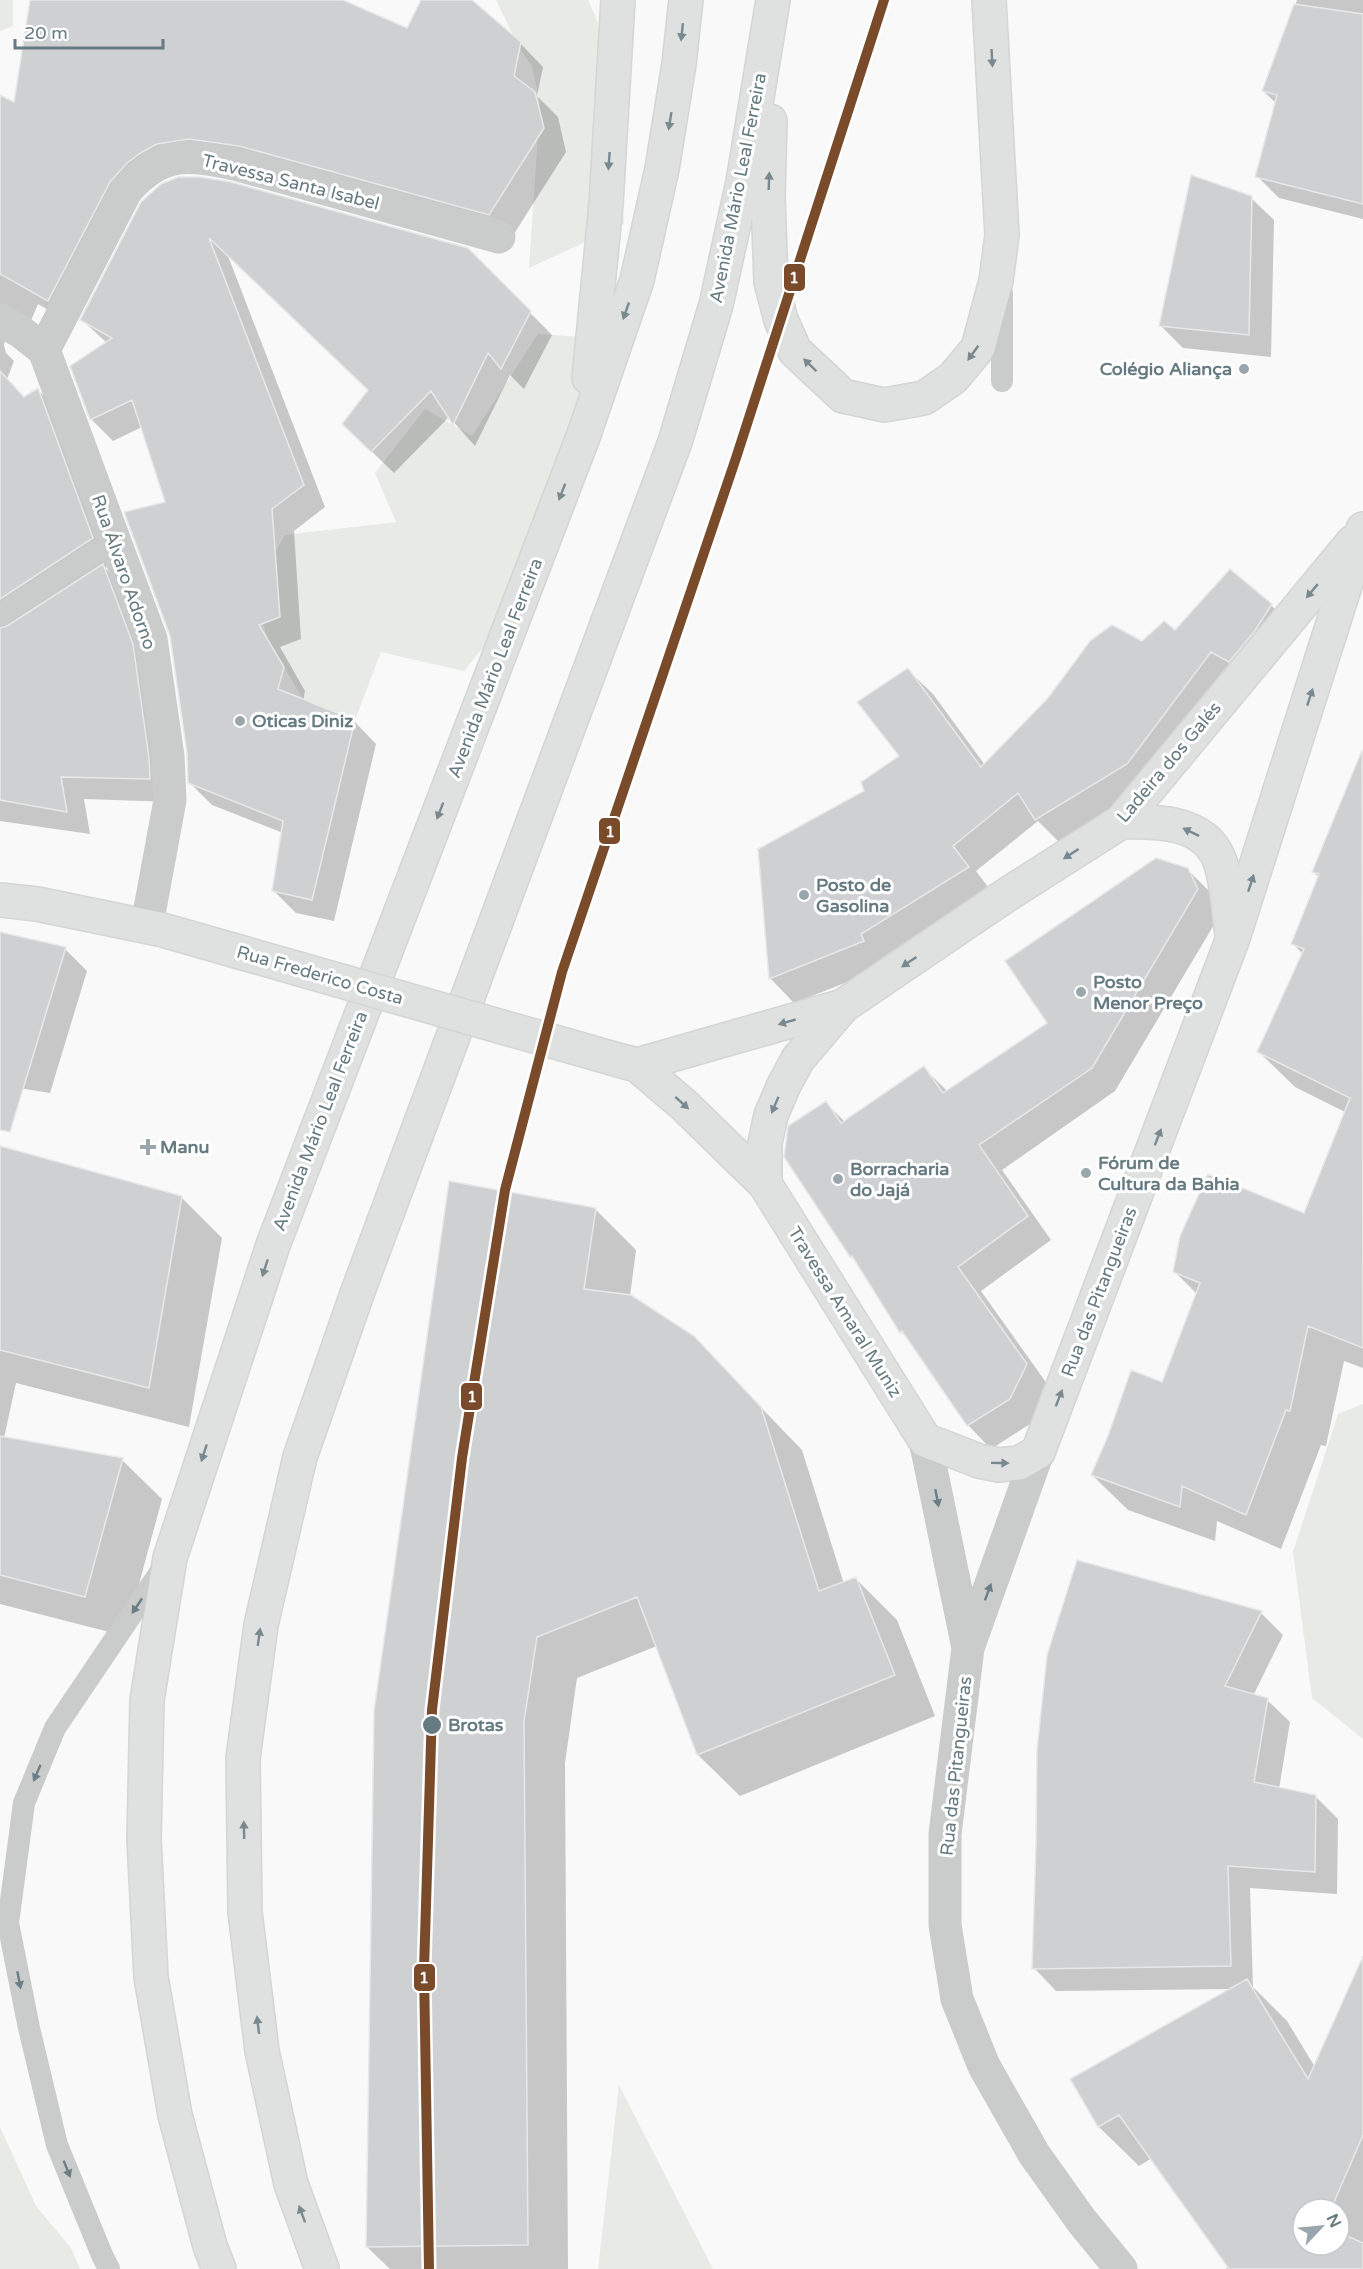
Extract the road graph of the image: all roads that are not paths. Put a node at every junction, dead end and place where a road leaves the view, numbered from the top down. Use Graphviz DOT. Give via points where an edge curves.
graph roads {
  1 [pos="598,0"];
  2 [pos="618,0"];
  3 [pos="686,0"];
  4 [pos="773,0"];
  5 [pos="989,0"];
  6 [pos="616,60"];
  7 [pos="1002,235"];
  8 [pos="499,237"];
  9 [pos="0,320"];
  10 [pos="44,350"];
  11 [pos="1002,381"];
  12 [pos="583,437"];
  13 [pos="1363,530"];
  14 [pos="113,541"];
  15 [pos="0,615"];
  16 [pos="1120,822"];
  17 [pos="0,900"];
  18 [pos="153,927"];
  19 [pos="1233,938"];
  20 [pos="843,1006"];
  21 [pos="628,1063"];
  22 [pos="765,1184"];
  23 [pos="925,1440"];
  24 [pos="1038,1452"];
  25 [pos="170,1558"];
  26 [pos="968,1647"];
  27 [pos="109,2269"];
  28 [pos="219,2269"];
  29 [pos="322,2269"];
  30 [pos="1121,2269"];
  1 -- 6 [label="main road"];
  2 -- 6 [label="main road"];
  3 -- 12 [label="main road, Avenida Mário Leal Ferreira, one-way" via="662,169 637,279"];
  7 -- 4 [label="main road, one-way" via="996,281 978,348 953,378 924,398 884,405 843,396 795,351 781,320 771,282 768,197"];
  29 -- 4 [label="main road, Avenida Mário Leal Ferreira, one-way" via="291,2184 266,2073 245,1912 243,1758 261,1625 300,1457 354,1302 675,442 716,305 743,182"];
  5 -- 7 [label="main road, one-way"];
  6 -- 12 [label="main road, one-way"];
  7 -- 11 [label="lane"];
  8 -- 10 [label="street, Travessa Santa Isabel" via="235,164 206,159 165,160 139,175 126,191"];
  9 -- 10 [label="street"];
  10 -- 14 [label="street, Rua Álvaro Adorno"];
  12 -- 25 [label="main road, Avenida Mário Leal Ferreira, one-way" via="273,1245"];
  13 -- 16 [label="main road, Ladeira dos Galés, one-way"];
  19 -- 13 [label="main road, Ladeira dos Galés, one-way"];
  14 -- 15 [label="lane"];
  14 -- 18 [label="street, Rua Álvaro Adorno" via="151,639 168,756 170,800"];
  19 -- 16 [label="main road, one-way" via="1221,862 1214,849 1191,830 1174,825"];
  16 -- 20 [label="main road, Ladeira dos Galés, one-way"];
  17 -- 18 [label="main road, Rua Frederico Costa"];
  18 -- 21 [label="main road, Rua Frederico Costa, bridge"];
  24 -- 19 [label="main road, Rua das Pitangueiras, one-way"];
  20 -- 21 [label="main road, one-way"];
  20 -- 22 [label="main road, one-way" via="798,1059 784,1085 771,1115 765,1143"];
  21 -- 22 [label="main road, Rua Frederico Costa, one-way" via="684,1105"];
  22 -- 23 [label="main road, Travessa Amaral Muniz"];
  23 -- 24 [label="main road, one-way" via="999,1465 1019,1462"];
  23 -- 26 [label="street, Rua das Pitangueiras, one-way"];
  26 -- 24 [label="street, Rua das Pitangueiras, one-way"];
  25 -- 27 [label="lane, one-way" via="56,1728 24,1803 8,1923 57,2145"];
  25 -- 28 [label="main road, Avenida Mário Leal Ferreira" via="147,1700 144,1839 151,1977 175,2115"];
  26 -- 30 [label="street, Rua das Pitangueiras" via="945,1834 945,1925 957,1999 984,2066 1034,2154"];
}
